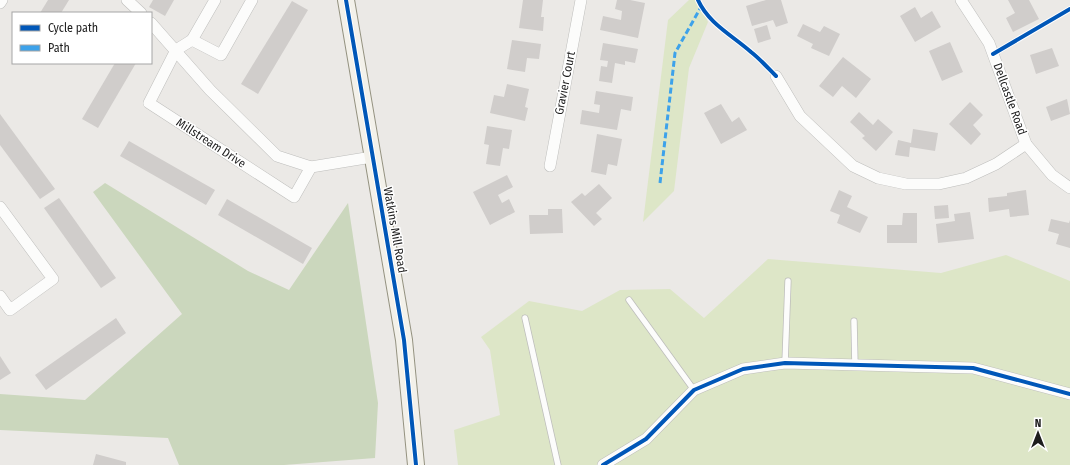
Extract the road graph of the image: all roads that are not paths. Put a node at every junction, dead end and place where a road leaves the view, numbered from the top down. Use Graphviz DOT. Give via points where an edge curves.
graph roads {
  1 [pos="2,0"];
  2 [pos="127,0"];
  3 [pos="215,0"];
  4 [pos="252,0"];
  5 [pos="346,0"];
  6 [pos="581,0"];
  7 [pos="961,0"];
  8 [pos="0,3"];
  9 [pos="140,12"];
  10 [pos="152,24"];
  11 [pos="192,40"];
  12 [pos="176,50"];
  13 [pos="776,76"];
  14 [pos="1026,144"];
  15 [pos="372,158"];
  16 [pos="550,166"];
  17 [pos="312,167"];
  18 [pos="1070,188"];
  19 [pos="0,207"];
  20 [pos="788,281"];
  21 [pos="0,296"];
  22 [pos="629,300"];
  23 [pos="525,318"];
  24 [pos="854,321"];
  25 [pos="785,363"];
  26 [pos="855,366"];
  27 [pos="694,390"];
  28 [pos="1070,394"];
  29 [pos="416,465"];
  30 [pos="558,465"];
  31 [pos="603,465"];
  1 -- 8 [label="street"];
  2 -- 9 [label="street"];
  3 -- 11 [label="street"];
  4 -- 11 [label="street" via="221,55"];
  5 -- 15 [label="street, Watkins Mill Road"];
  6 -- 16 [label="street, Gravier Court"];
  7 -- 14 [label="street, Dellcastle Road" via="989,43"];
  10 -- 12 [label="street"];
  11 -- 12 [label="street"];
  12 -- 17 [label="street" via="210,90 277,156"];
  12 -- 17 [label="street, Millstream Drive" via="148,103 294,197"];
  13 -- 14 [label="street" via="800,116 853,166 878,178 906,184 939,184 966,178 996,164"];
  14 -- 18 [label="street, Dellcastle Road" via="1052,175"];
  15 -- 17 [label="street"];
  15 -- 29 [label="street, Watkins Mill Road" via="404,340"];
  19 -- 21 [label="street" via="53,279 10,310"];
  20 -- 25 [label="lane"];
  22 -- 27 [label="lane"];
  23 -- 30 [label="lane"];
  24 -- 26 [label="lane"];
  25 -- 26 [label="street"];
  25 -- 27 [label="street" via="744,369"];
  26 -- 28 [label="street" via="973,368"];
  27 -- 31 [label="street" via="646,439"];
}
